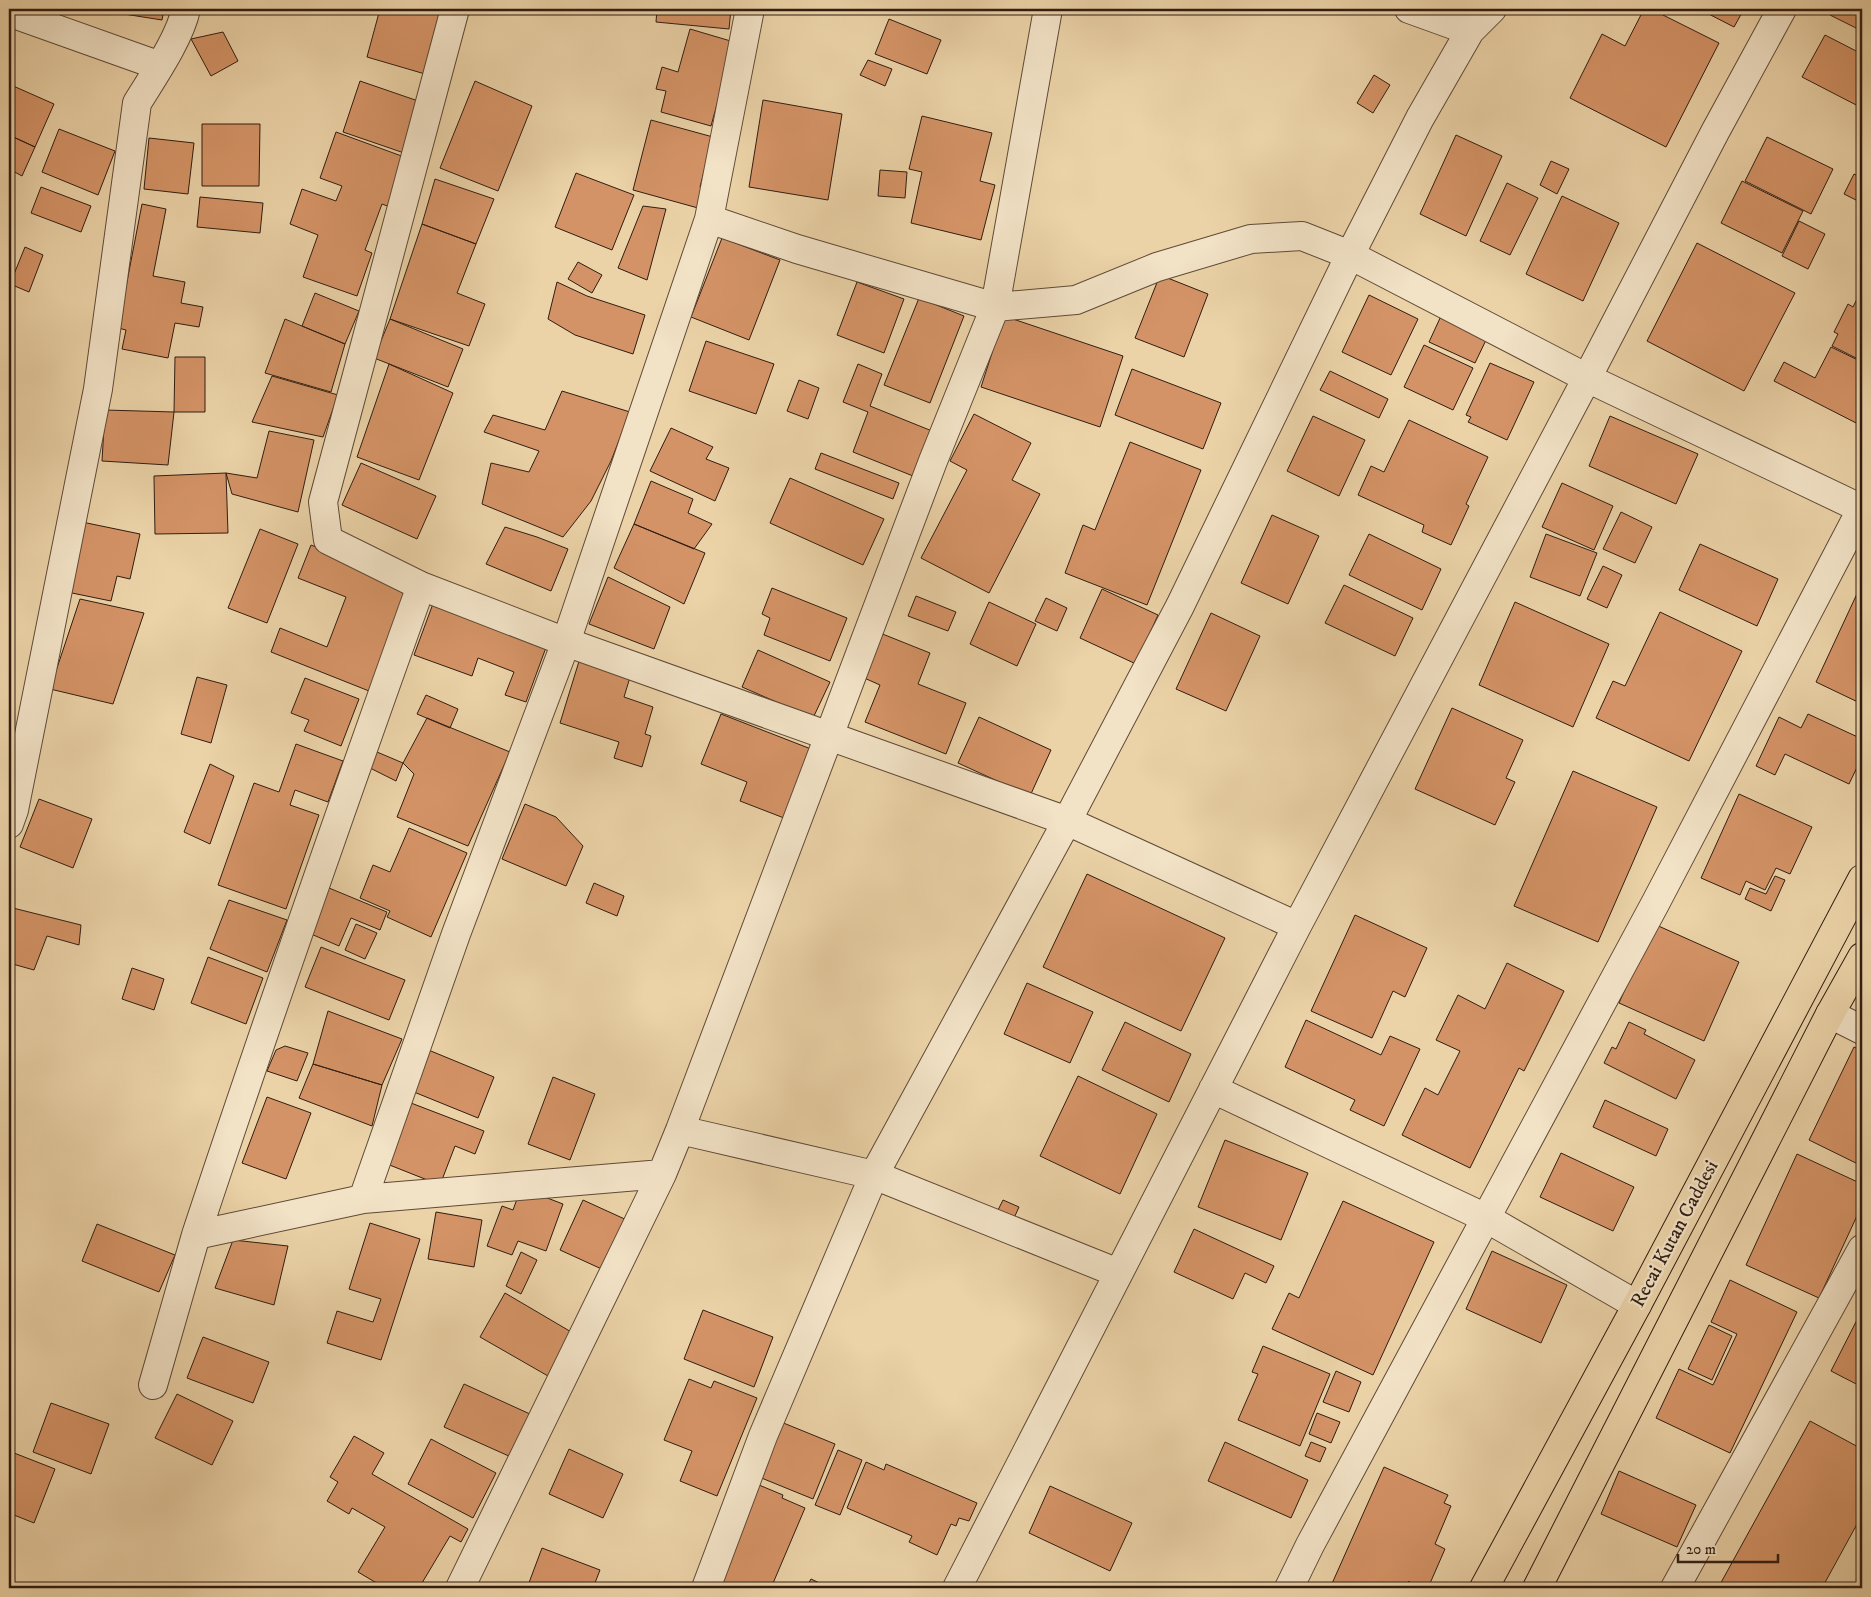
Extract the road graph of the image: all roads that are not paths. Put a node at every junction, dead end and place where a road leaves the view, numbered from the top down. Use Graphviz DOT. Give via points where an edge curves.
graph roads {
  1 [pos="186,9"];
  2 [pos="455,9"];
  3 [pos="750,9"];
  4 [pos="1048,9"];
  5 [pos="1409,9"];
  6 [pos="1492,9"];
  7 [pos="1782,9"];
  8 [pos="11,13"];
  9 [pos="1470,31"];
  10 [pos="160,66"];
  11 [pos="709,219"];
  12 [pos="1350,255"];
  13 [pos="995,307"];
  14 [pos="1587,378"];
  15 [pos="1862,509"];
  16 [pos="422,586"];
  17 [pos="566,642"];
  18 [pos="830,736"];
  19 [pos="1067,821"];
  20 [pos="9,824"];
  21 [pos="1862,879"];
  22 [pos="1297,926"];
  23 [pos="1862,956"];
  24 [pos="1830,1014"];
  25 [pos="1862,1030"];
  26 [pos="1213,1090"];
  27 [pos="680,1130"];
  28 [pos="662,1174"];
  29 [pos="874,1175"];
  30 [pos="363,1200"];
  31 [pos="1486,1218"];
  32 [pos="196,1235"];
  33 [pos="1862,1249"];
  34 [pos="1118,1273"];
  35 [pos="1637,1305"];
  36 [pos="153,1385"];
  37 [pos="460,1588"];
  38 [pos="706,1588"];
  39 [pos="957,1588"];
  40 [pos="1289,1588"];
  41 [pos="1484,1588"];
  42 [pos="1537,1588"];
  43 [pos="1675,1588"];
  1 -- 10 [label="street"];
  2 -- 16 [label="street" via="323,502 328,540"];
  3 -- 11 [label="street"];
  4 -- 13 [label="street"];
  5 -- 9 [label="street"];
  6 -- 9 [label="street"];
  7 -- 14 [label="street"];
  8 -- 10 [label="street"];
  9 -- 12 [label="street" via="1420,118"];
  10 -- 20 [label="street" via="137,103 98,389"];
  11 -- 13 [label="street" via="796,249"];
  11 -- 17 [label="street"];
  12 -- 13 [label="street" via="1302,236 1251,239 1157,267 1076,300"];
  12 -- 14 [label="street"];
  12 -- 19 [label="street" via="1180,606"];
  13 -- 18 [label="street"];
  14 -- 15 [label="street"];
  14 -- 22 [label="street"];
  15 -- 31 [label="street"];
  16 -- 17 [label="street"];
  16 -- 32 [label="street" via="312,889"];
  17 -- 18 [label="street"];
  17 -- 30 [label="street" via="456,934"];
  18 -- 19 [label="street"];
  18 -- 27 [label="street"];
  19 -- 22 [label="street"];
  19 -- 29 [label="street"];
  21 -- 35 [label="main road, Recai Kutan Caddesi"];
  22 -- 26 [label="street"];
  23 -- 24 [label="main road, Recai Kutan Caddesi"];
  24 -- 25 [label="street"];
  24 -- 42 [label="main road, Recai Kutan Caddesi"];
  26 -- 31 [label="street"];
  26 -- 34 [label="street"];
  27 -- 28 [label="street"];
  27 -- 29 [label="street"];
  28 -- 30 [label="street"];
  28 -- 37 [label="street"];
  29 -- 34 [label="street"];
  29 -- 38 [label="street" via="762,1436"];
  30 -- 32 [label="street"];
  31 -- 35 [label="street"];
  31 -- 40 [label="street"];
  32 -- 36 [label="street"];
  33 -- 43 [label="street"];
  34 -- 39 [label="street"];
  35 -- 41 [label="main road, Recai Kutan Caddesi"];
}
